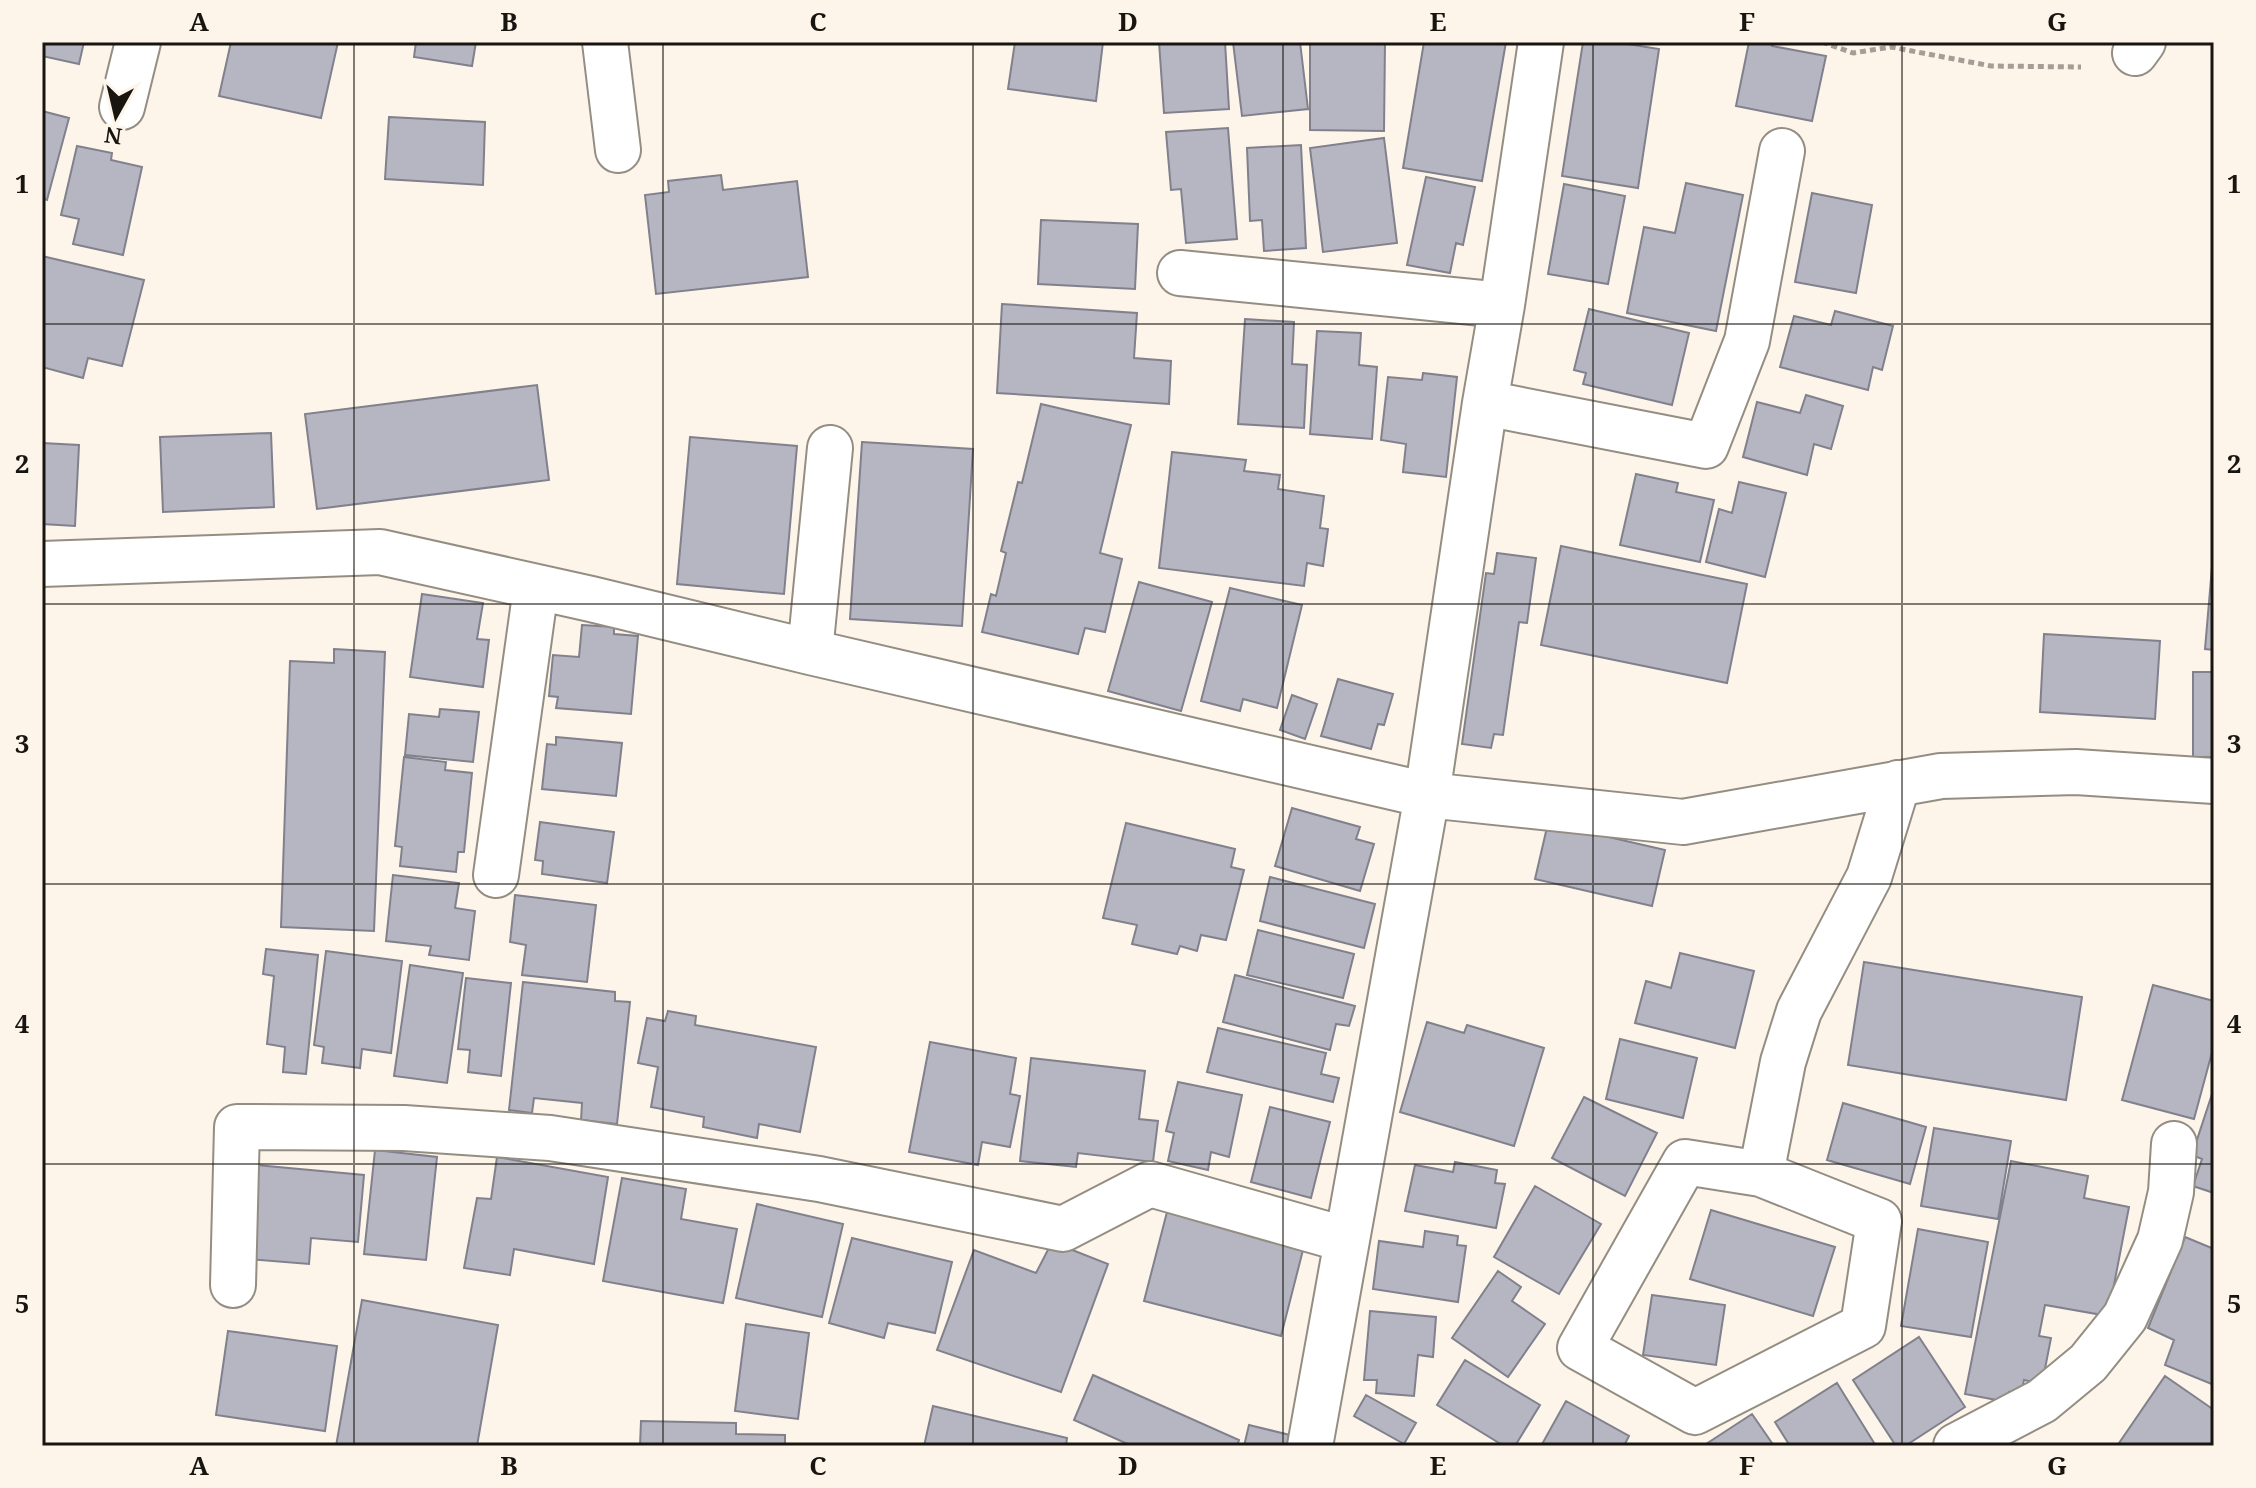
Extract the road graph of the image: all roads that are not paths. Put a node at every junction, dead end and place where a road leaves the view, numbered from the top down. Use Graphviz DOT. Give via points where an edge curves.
graph roads {
  1 [pos="138,42"];
  2 [pos="605,42"];
  3 [pos="1541,42"];
  4 [pos="122,107"];
  5 [pos="618,150"];
  6 [pos="1782,151"];
  7 [pos="1180,273"];
  8 [pos="1502,305"];
  9 [pos="1485,403"];
  10 [pos="830,448"];
  11 [pos="42,564"];
  12 [pos="536,588"];
  13 [pos="810,652"];
  14 [pos="2214,781"];
  15 [pos="1898,783"];
  16 [pos="1427,795"];
  17 [pos="496,875"];
  18 [pos="2174,1144"];
  19 [pos="1761,1174"];
  20 [pos="1347,1240"];
  21 [pos="233,1285"];
  22 [pos="1310,1446"];
  23 [pos="1956,1446"];
  1 -- 4 [label="street"];
  2 -- 5 [label="street"];
  3 -- 8 [label="street"];
  6 -- 9 [label="street" via="1747,341 1706,446"];
  7 -- 8 [label="street"];
  8 -- 9 [label="street"];
  9 -- 16 [label="street"];
  10 -- 13 [label="street"];
  11 -- 12 [label="street" via="380,552"];
  12 -- 13 [label="street"];
  12 -- 17 [label="street"];
  13 -- 16 [label="street"];
  14 -- 15 [label="street" via="2076,772 1941,776"];
  15 -- 16 [label="street" via="1683,822"];
  15 -- 19 [label="street" via="1869,877 1799,1011 1783,1062"];
  16 -- 20 [label="street"];
  18 -- 23 [label="street" via="2160,1240 2125,1317 2088,1363 2042,1401"];
  19 -- 19 [label="street" via="1685,1162 1580,1348 1695,1412 1863,1326 1879,1221"];
  20 -- 21 [label="street" via="1150,1184 1063,1229 819,1179 550,1138 404,1128 237,1127"];
  20 -- 22 [label="street"];
}
